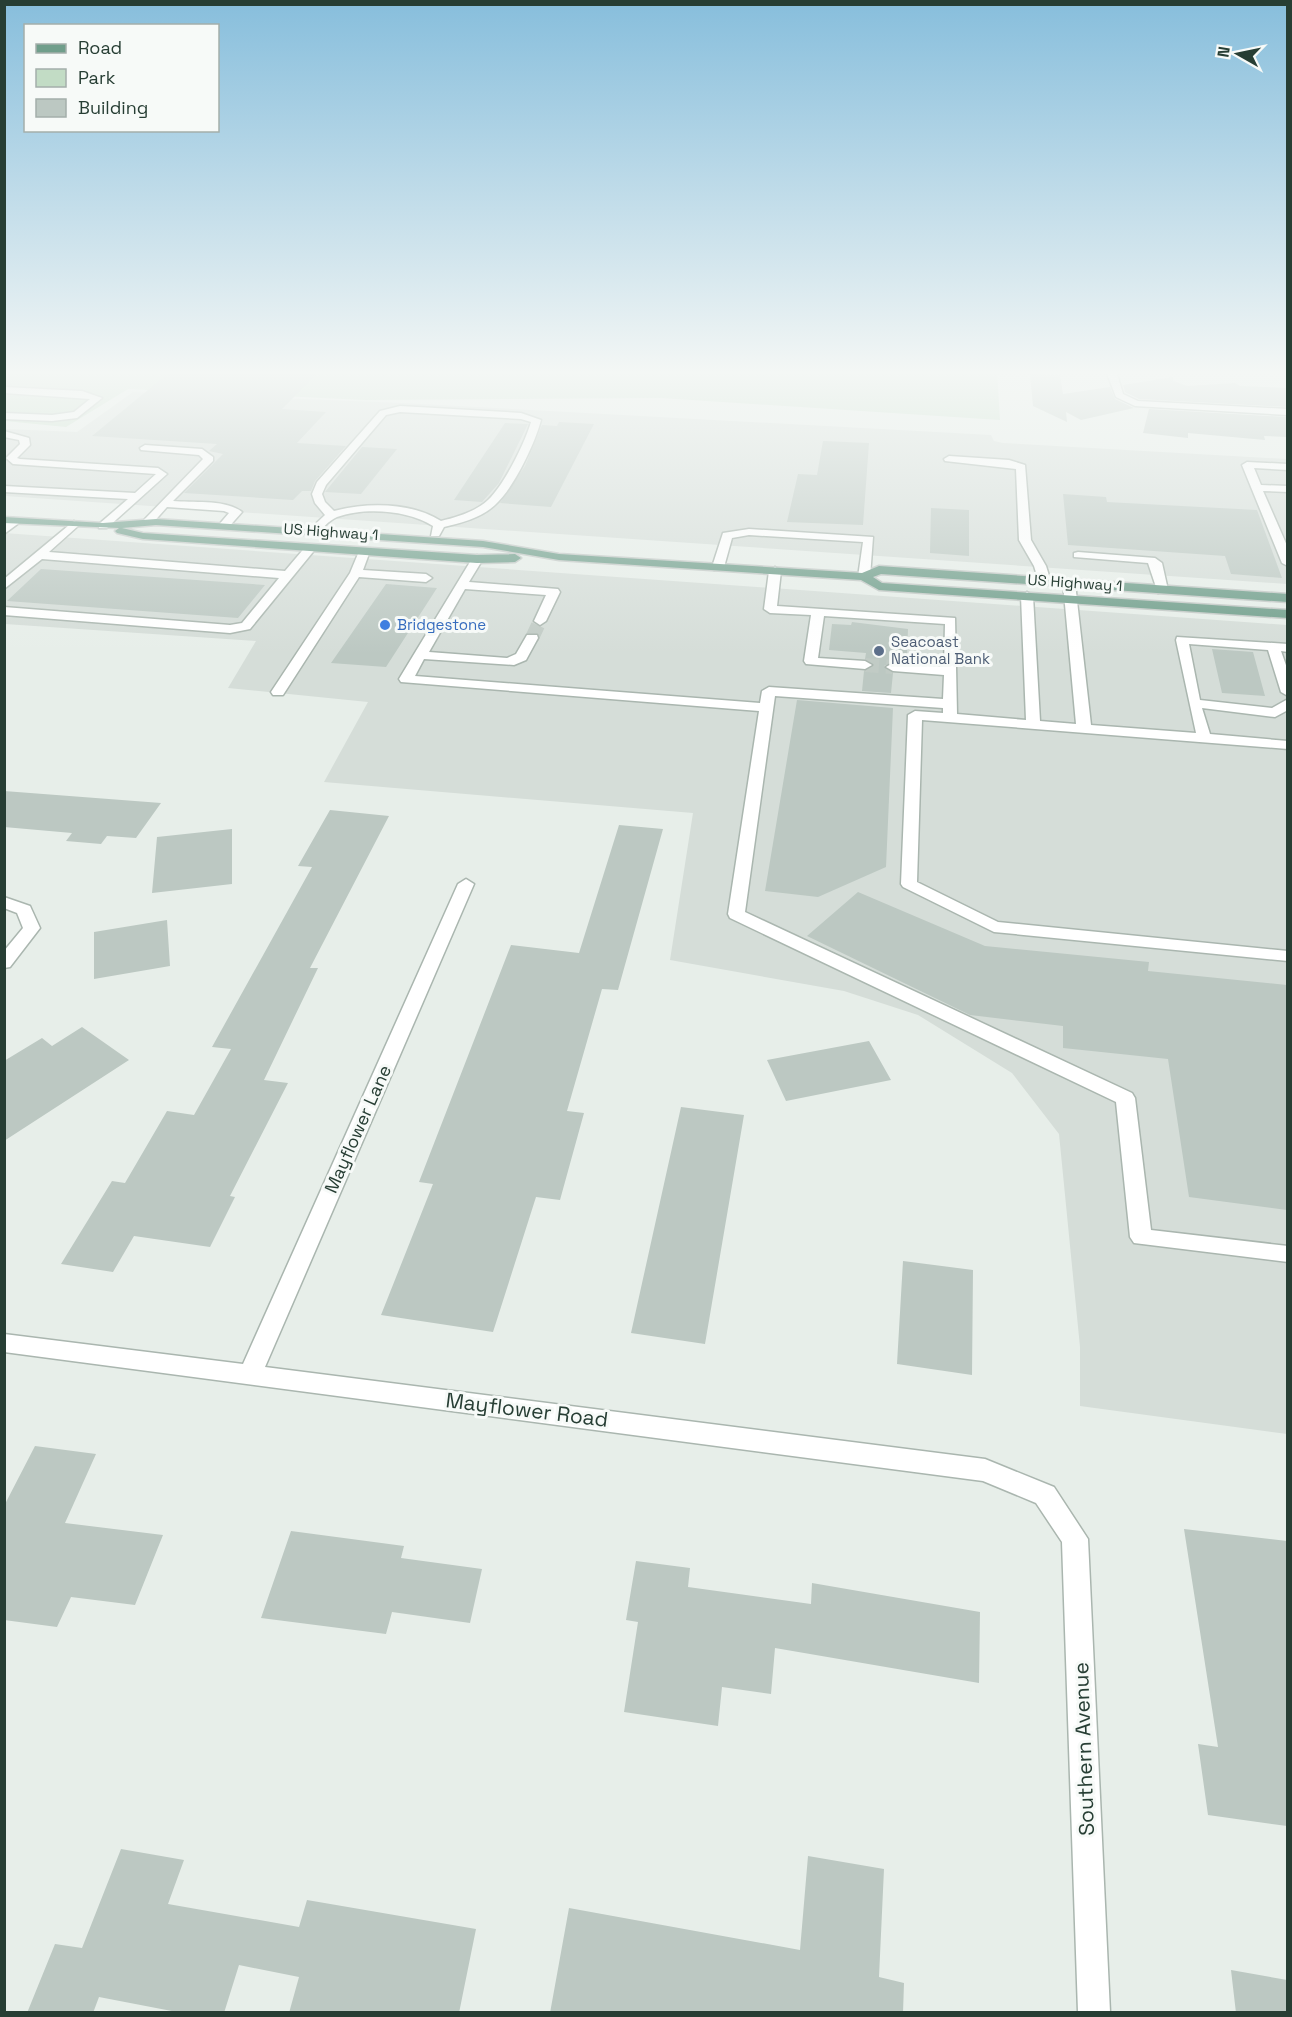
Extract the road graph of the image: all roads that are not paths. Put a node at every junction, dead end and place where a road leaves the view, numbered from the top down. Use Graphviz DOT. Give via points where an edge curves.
graph roads {
  1 [pos="66,465"];
  2 [pos="203,465"];
  3 [pos="337,465"];
  4 [pos="514,465"];
  5 [pos="1015,465"];
  6 [pos="1247,465"];
  7 [pos="1250,465"];
  8 [pos="1287,467"];
  9 [pos="1257,488"];
  10 [pos="4,489"];
  11 [pos="1287,489"];
  12 [pos="138,496"];
  13 [pos="164,504"];
  14 [pos="331,515"];
  15 [pos="4,520"];
  16 [pos="17,520"];
  17 [pos="147,523"];
  18 [pos="74,524"];
  19 [pos="439,525"];
  20 [pos="103,526"];
  21 [pos="224,527"];
  22 [pos="4,531"];
  23 [pos="312,533"];
  24 [pos="432,541"];
  25 [pos="311,548"];
  26 [pos="364,551"];
  27 [pos="39,555"];
  28 [pos="1078,555"];
  29 [pos="559,557"];
  30 [pos="477,559"];
  31 [pos="1287,562"];
  32 [pos="718,567"];
  33 [pos="775,571"];
  34 [pos="356,573"];
  35 [pos="289,575"];
  36 [pos="864,577"];
  37 [pos="426,578"];
  38 [pos="1046,582"];
  39 [pos="1069,583"];
  40 [pos="461,585"];
  41 [pos="4,586"];
  42 [pos="1162,590"];
  43 [pos="1027,596"];
  44 [pos="1287,598"];
  45 [pos="1071,599"];
  46 [pos="4,611"];
  47 [pos="818,612"];
  48 [pos="1287,614"];
  49 [pos="540,621"];
  50 [pos="532,638"];
  51 [pos="1273,646"];
  52 [pos="1287,648"];
  53 [pos="420,655"];
  54 [pos="865,665"];
  55 [pos="893,667"];
  56 [pos="950,671"];
  57 [pos="278,692"];
  58 [pos="1287,692"];
  59 [pos="1194,703"];
  60 [pos="1287,703"];
  61 [pos="766,708"];
  62 [pos="950,711"];
  63 [pos="1033,724"];
  64 [pos="1084,729"];
  65 [pos="1204,738"];
  66 [pos="1287,745"];
  67 [pos="466,884"];
  68 [pos="4,902"];
  69 [pos="1287,956"];
  70 [pos="4,963"];
  71 [pos="1287,1254"];
  72 [pos="4,1343"];
  73 [pos="250,1374"];
  74 [pos="1046,1495"];
  75 [pos="1094,2013"];
  1 -- 12 [label="street" via="162,474"];
  2 -- 13 [label="street"];
  3 -- 14 [label="street" via="317,494"];
  4 -- 19 [label="street" via="494,501 466,517"];
  5 -- 38 [label="street" via="1021,467 1025,540"];
  6 -- 9 [label="street"];
  7 -- 8 [label="street"];
  9 -- 11 [label="street"];
  9 -- 31 [label="street"];
  10 -- 12 [label="street"];
  12 -- 20 [label="street"];
  13 -- 17 [label="street"];
  13 -- 21 [label="street" via="236,512"];
  14 -- 19 [label="street" via="388,510 420,514"];
  14 -- 23 [label="street"];
  15 -- 16 [label="main road, US Highway 1"];
  16 -- 18 [label="main road, US Highway 1"];
  16 -- 22 [label="street"];
  17 -- 20 [label="main road, US Highway 1"];
  17 -- 21 [label="main road, US Highway 1"];
  18 -- 20 [label="main road, US Highway 1"];
  18 -- 27 [label="street"];
  19 -- 24 [label="street"];
  20 -- 25 [label="main road, US Highway 1" via="143,536"];
  21 -- 23 [label="main road, US Highway 1"];
  23 -- 24 [label="main road, US Highway 1"];
  24 -- 29 [label="main road, US Highway 1" via="483,544"];
  25 -- 26 [label="main road, US Highway 1"];
  25 -- 35 [label="street"];
  26 -- 30 [label="main road, US Highway 1"];
  26 -- 34 [label="street"];
  27 -- 35 [label="street"];
  27 -- 41 [label="street"];
  28 -- 42 [label="street" via="1151,560 1156,563"];
  29 -- 30 [label="main road, US Highway 1"];
  29 -- 32 [label="main road, US Highway 1"];
  30 -- 40 [label="street"];
  32 -- 33 [label="main road, US Highway 1"];
  32 -- 36 [label="street" via="727,535 749,532 869,539"];
  33 -- 36 [label="main road, US Highway 1"];
  33 -- 47 [label="street" via="770,609"];
  34 -- 37 [label="street"];
  34 -- 57 [label="street"];
  35 -- 46 [label="street" via="246,626 230,629"];
  36 -- 38 [label="main road, US Highway 1" via="879,570"];
  36 -- 43 [label="main road, US Highway 1" via="879,586"];
  38 -- 39 [label="main road, US Highway 1"];
  39 -- 42 [label="main road, US Highway 1"];
  39 -- 45 [label="street"];
  40 -- 49 [label="street" via="554,592"];
  40 -- 53 [label="street"];
  42 -- 44 [label="main road, US Highway 1"];
  43 -- 45 [label="main road, US Highway 1"];
  43 -- 63 [label="street"];
  45 -- 48 [label="main road, US Highway 1"];
  45 -- 64 [label="street"];
  47 -- 54 [label="street" via="811,661"];
  47 -- 56 [label="street" via="951,621"];
  50 -- 53 [label="street" via="521,657 509,662"];
  51 -- 52 [label="street"];
  51 -- 58 [label="street"];
  51 -- 59 [label="street" via="1182,640"];
  53 -- 61 [label="street" via="406,679"];
  55 -- 56 [label="street"];
  56 -- 62 [label="street"];
  59 -- 60 [label="street" via="1275,713"];
  59 -- 65 [label="street"];
  61 -- 62 [label="street" via="770,691"];
  61 -- 71 [label="street" via="736,914 1125,1098 1141,1237"];
  62 -- 63 [label="street"];
  62 -- 69 [label="street" via="915,715 909,884 994,927"];
  63 -- 64 [label="street"];
  64 -- 65 [label="street"];
  65 -- 66 [label="street"];
  67 -- 73 [label="street, Mayflower Lane"];
  68 -- 70 [label="street" via="24,910 32,928"];
  72 -- 73 [label="street, Mayflower Road"];
  73 -- 74 [label="street, Mayflower Road" via="985,1470"];
  74 -- 75 [label="street, Southern Avenue" via="1075,1539"];
}
